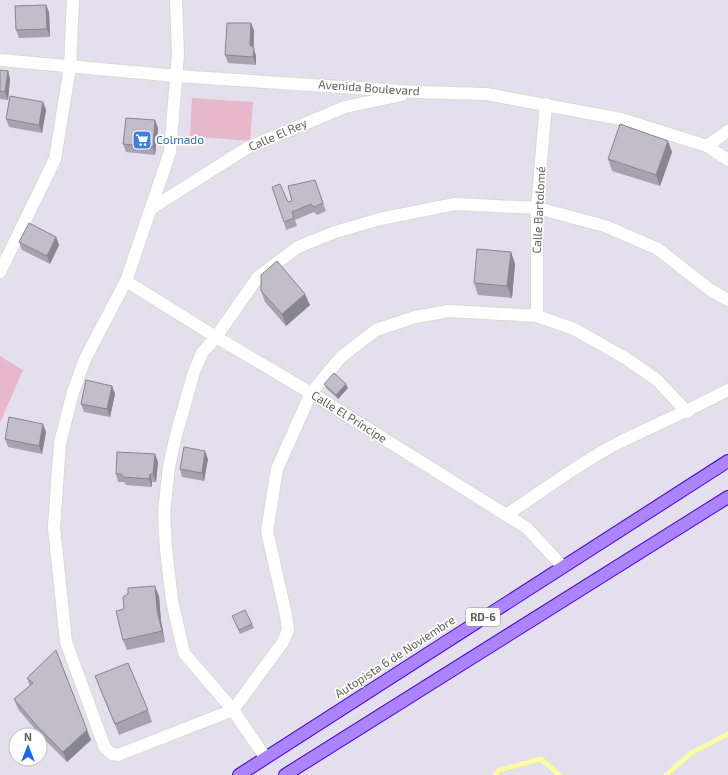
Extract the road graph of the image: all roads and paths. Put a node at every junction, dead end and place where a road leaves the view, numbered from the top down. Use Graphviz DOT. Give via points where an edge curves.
graph roads {
  1 [pos="73,0"];
  2 [pos="176,0"];
  3 [pos="0,60"];
  4 [pos="70,67"];
  5 [pos="177,76"];
  6 [pos="416,92"];
  7 [pos="546,104"];
  8 [pos="728,131"];
  9 [pos="707,146"];
  10 [pos="728,160"];
  11 [pos="152,208"];
  12 [pos="537,208"];
  13 [pos="0,272"];
  14 [pos="126,281"];
  15 [pos="728,300"];
  16 [pos="537,316"];
  17 [pos="216,337"];
  18 [pos="728,390"];
  19 [pos="311,393"];
  20 [pos="687,412"];
  21 [pos="728,461"];
  22 [pos="728,497"];
  23 [pos="506,515"];
  24 [pos="562,566"];
  25 [pos="233,710"];
  26 [pos="265,757"];
  27 [pos="239,775"];
  28 [pos="285,775"];
  1 -- 4 [label="street"];
  2 -- 5 [label="street"];
  3 -- 4 [label="street, Avenida Boulevard"];
  4 -- 5 [label="street, Avenida Boulevard"];
  4 -- 13 [label="street" via="55,159"];
  5 -- 6 [label="street, Avenida Boulevard"];
  5 -- 11 [label="street" via="170,152"];
  6 -- 7 [label="street, Avenida Boulevard" via="486,94"];
  6 -- 11 [label="street, Calle El Rey" via="345,107 247,148"];
  7 -- 9 [label="street, Avenida Boulevard" via="621,119"];
  7 -- 12 [label="street, Calle Bartolomé"];
  8 -- 9 [label="street"];
  9 -- 10 [label="street, Avenida Boulevard"];
  11 -- 14 [label="street"];
  12 -- 15 [label="street" via="605,226 658,249 709,289"];
  12 -- 16 [label="street, Calle Bartolomé"];
  12 -- 17 [label="street" via="455,204 380,219 335,232 298,248 258,276"];
  14 -- 17 [label="street, Calle El Príncipe"];
  14 -- 25 [label="street" via="85,359 73,392 60,443 54,527 66,642 105,748 112,754 118,755"];
  16 -- 19 [label="street" via="449,311 415,317 376,330 341,357"];
  16 -- 20 [label="street" via="574,329 627,359 657,380"];
  17 -- 19 [label="street, Calle El Príncipe"];
  17 -- 25 [label="street" via="202,352 194,372 176,435 164,512 172,601 184,653"];
  18 -- 20 [label="street"];
  19 -- 23 [label="street, Calle El Príncipe"];
  19 -- 25 [label="street" via="277,469 267,531 288,630 283,642"];
  20 -- 23 [label="street" via="617,444"];
  21 -- 24 [label="highway, Autopista 6 de Noviembre / RD-6"];
  22 -- 28 [label="highway, RD-6"];
  23 -- 24 [label="street, Calle El Príncipe" via="527,528"];
  24 -- 26 [label="highway, Autopista 6 de Noviembre / RD-6"];
  25 -- 26 [label="street"];
  26 -- 27 [label="highway, Autopista 6 de Noviembre / RD-6"];
}
